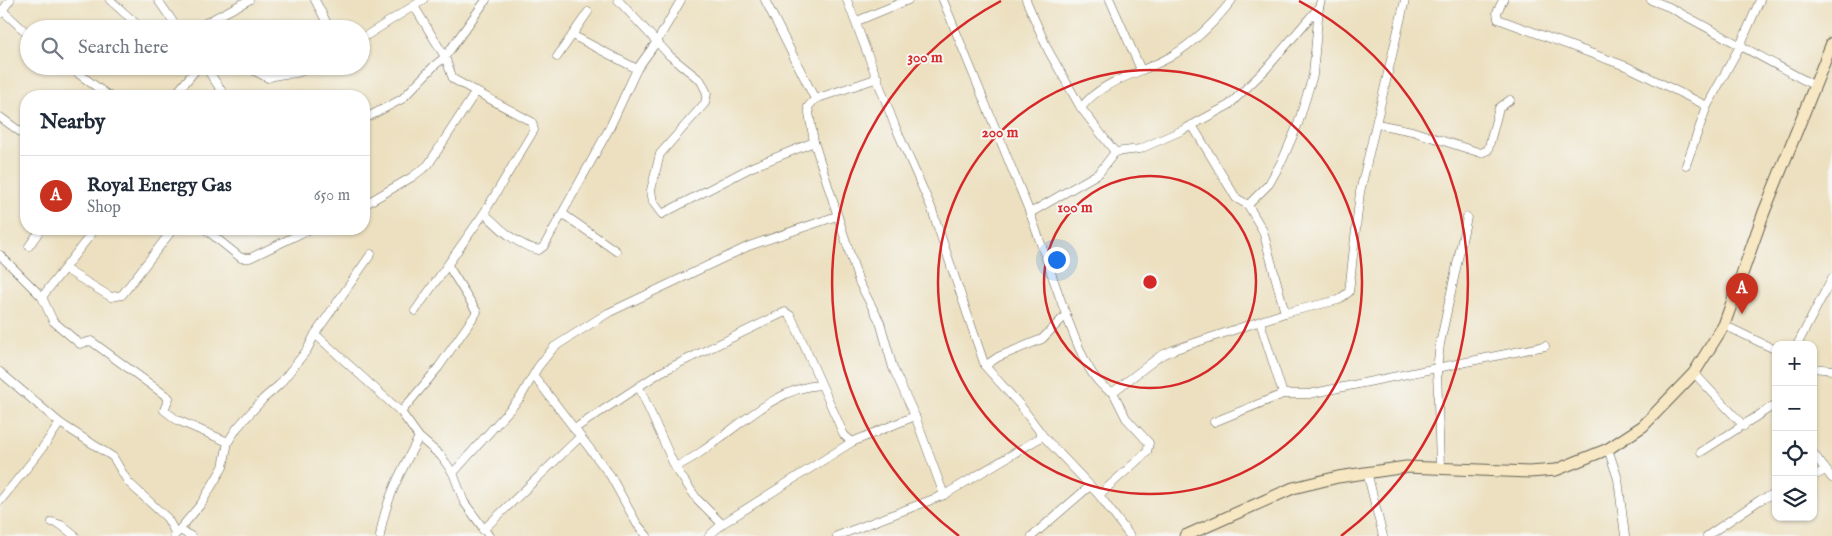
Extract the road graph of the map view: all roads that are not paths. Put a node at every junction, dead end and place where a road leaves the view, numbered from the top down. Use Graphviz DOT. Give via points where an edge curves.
graph roads {
  1 [pos="10,0"];
  2 [pos="110,0"];
  3 [pos="158,0"];
  4 [pos="249,0"];
  5 [pos="315,0"];
  6 [pos="423,0"];
  7 [pos="486,0"];
  8 [pos="618,0"];
  9 [pos="682,0"];
  10 [pos="765,0"];
  11 [pos="847,0"];
  12 [pos="908,0"];
  13 [pos="943,0"];
  14 [pos="1026,0"];
  15 [pos="1110,0"];
  16 [pos="1232,0"];
  17 [pos="1405,0"];
  18 [pos="1503,0"];
  19 [pos="1651,0"];
  20 [pos="1760,0"];
  21 [pos="1320,4"];
  22 [pos="1671,4"];
  23 [pos="414,6"];
  24 [pos="2,12"];
  25 [pos="588,12"];
  26 [pos="132,20"];
  27 [pos="172,20"];
  28 [pos="211,20"];
  29 [pos="325,20"];
  30 [pos="857,21"];
  31 [pos="20,27"];
  32 [pos="370,33"];
  33 [pos="574,36"];
  34 [pos="658,40"];
  35 [pos="1832,42"];
  36 [pos="1740,46"];
  37 [pos="557,57"];
  38 [pos="445,58"];
  39 [pos="637,69"];
  40 [pos="1141,70"];
  41 [pos="80,75"];
  42 [pos="192,75"];
  43 [pos="211,75"];
  44 [pos="262,75"];
  45 [pos="276,75"];
  46 [pos="878,78"];
  47 [pos="1815,86"];
  48 [pos="101,90"];
  49 [pos="179,90"];
  50 [pos="221,90"];
  51 [pos="475,93"];
  52 [pos="815,99"];
  53 [pos="1510,100"];
  54 [pos="1707,106"];
  55 [pos="1081,108"];
  56 [pos="0,116"];
  57 [pos="370,116"];
  58 [pos="1377,124"];
  59 [pos="1192,125"];
  60 [pos="20,131"];
  61 [pos="814,142"];
  62 [pos="1115,152"];
  63 [pos="1686,165"];
  64 [pos="370,201"];
  65 [pos="1248,205"];
  66 [pos="484,213"];
  67 [pos="1030,213"];
  68 [pos="563,214"];
  69 [pos="836,216"];
  70 [pos="1467,217"];
  71 [pos="37,235"];
  72 [pos="90,235"];
  73 [pos="168,235"];
  74 [pos="213,235"];
  75 [pos="298,235"];
  76 [pos="29,246"];
  77 [pos="616,251"];
  78 [pos="371,254"];
  79 [pos="0,255"];
  80 [pos="448,266"];
  81 [pos="65,269"];
  82 [pos="1832,278"];
  83 [pos="42,297"];
  84 [pos="415,311"];
  85 [pos="1285,313"];
  86 [pos="1066,316"];
  87 [pos="1260,322"];
  88 [pos="1724,325"];
  89 [pos="315,334"];
  90 [pos="1799,341"];
  91 [pos="1545,346"];
  92 [pos="1772,348"];
  93 [pos="985,366"];
  94 [pos="1437,369"];
  95 [pos="1817,369"];
  96 [pos="1832,370"];
  97 [pos="0,372"];
  98 [pos="1694,373"];
  99 [pos="534,376"];
  100 [pos="821,385"];
  101 [pos="639,387"];
  102 [pos="1113,392"];
  103 [pos="1283,394"];
  104 [pos="1772,407"];
  105 [pos="401,412"];
  106 [pos="915,416"];
  107 [pos="60,422"];
  108 [pos="1214,422"];
  109 [pos="1744,426"];
  110 [pos="574,429"];
  111 [pos="1043,436"];
  112 [pos="580,437"];
  113 [pos="419,438"];
  114 [pos="228,442"];
  115 [pos="852,442"];
  116 [pos="1608,450"];
  117 [pos="1701,452"];
  118 [pos="1817,458"];
  119 [pos="675,467"];
  120 [pos="1440,467"];
  121 [pos="1826,470"];
  122 [pos="1367,472"];
  123 [pos="453,473"];
  124 [pos="1817,474"];
  125 [pos="1832,478"];
  126 [pos="1090,486"];
  127 [pos="944,495"];
  128 [pos="1099,495"];
  129 [pos="1772,495"];
  130 [pos="0,500"];
  131 [pos="52,522"];
  132 [pos="722,524"];
  133 [pos="483,530"];
  134 [pos="177,534"];
  135 [pos="75,536"];
  136 [pos="191,536"];
  137 [pos="380,536"];
  138 [pos="489,536"];
  139 [pos="647,536"];
  140 [pos="709,536"];
  141 [pos="837,536"];
  142 [pos="1032,536"];
  143 [pos="1130,536"];
  144 [pos="1185,536"];
  145 [pos="1383,536"];
  146 [pos="1625,536"];
  147 [pos="1707,536"];
  1 -- 24 [label="street"];
  2 -- 26 [label="street"];
  3 -- 27 [label="street"];
  4 -- 28 [label="street"];
  5 -- 29 [label="street"];
  6 -- 23 [label="street"];
  7 -- 38 [label="street"];
  8 -- 34 [label="street"];
  9 -- 34 [label="street"];
  10 -- 52 [label="street"];
  11 -- 30 [label="street"];
  12 -- 30 [label="street"];
  13 -- 67 [label="street"];
  14 -- 55 [label="street" via="1048,50"];
  15 -- 40 [label="street"];
  16 -- 40 [label="street" via="1216,21 1198,36 1170,57"];
  17 -- 58 [label="street"];
  18 -- 54 [label="street" via="1497,12 1498,19 1628,68"];
  19 -- 22 [label="street"];
  20 -- 36 [label="street"];
  21 -- 59 [label="street" via="1266,69 1229,105"];
  21 -- 65 [label="street" via="1313,75 1298,124 1269,184"];
  22 -- 36 [label="street"];
  23 -- 32 [label="street"];
  23 -- 38 [label="street"];
  24 -- 31 [label="street"];
  25 -- 33 [label="street"];
  30 -- 46 [label="street"];
  33 -- 37 [label="street"];
  33 -- 39 [label="street"];
  34 -- 39 [label="street"];
  34 -- 61 [label="street" via="670,56 701,81 707,92 705,103 660,154 651,190 653,202 662,214 752,167"];
  35 -- 47 [label="main road"];
  36 -- 47 [label="street"];
  36 -- 54 [label="street"];
  38 -- 51 [label="street" via="453,79"];
  38 -- 57 [label="street" via="402,99"];
  39 -- 68 [label="street"];
  40 -- 55 [label="street" via="1101,88"];
  41 -- 48 [label="street"];
  42 -- 49 [label="street"];
  43 -- 50 [label="street"];
  44 -- 45 [label="street" via="268,78"];
  46 -- 52 [label="street"];
  46 -- 93 [label="street" via="894,126 931,207"];
  47 -- 88 [label="main road" via="1764,212"];
  51 -- 64 [label="street" via="428,165"];
  51 -- 66 [label="street" via="526,118 532,122 534,130"];
  52 -- 61 [label="street" via="808,107"];
  53 -- 58 [label="street" via="1499,108 1488,150 1480,153 1412,131"];
  54 -- 63 [label="street"];
  55 -- 62 [label="street"];
  56 -- 60 [label="street"];
  58 -- 85 [label="street" via="1360,192 1349,292 1338,300"];
  59 -- 62 [label="street" via="1140,150"];
  59 -- 65 [label="street" via="1236,198"];
  61 -- 69 [label="street"];
  62 -- 67 [label="street" via="1099,173"];
  65 -- 85 [label="street" via="1263,231"];
  66 -- 68 [label="street" via="511,238 539,250"];
  66 -- 80 [label="street"];
  67 -- 86 [label="street"];
  68 -- 77 [label="street"];
  69 -- 99 [label="street" via="749,246 608,313 554,347"];
  69 -- 106 [label="street" via="858,282 880,322 893,368"];
  70 -- 94 [label="street" via="1441,333"];
  71 -- 76 [label="street"];
  72 -- 81 [label="street"];
  73 -- 81 [label="street" via="122,295 111,297"];
  74 -- 75 [label="street" via="241,258 250,258"];
  78 -- 89 [label="street"];
  79 -- 83 [label="street"];
  80 -- 84 [label="street"];
  80 -- 105 [label="street" via="478,312"];
  81 -- 83 [label="street"];
  82 -- 90 [label="street"];
  83 -- 114 [label="street" via="53,321 80,344 90,341 169,398 164,410 177,420"];
  85 -- 87 [label="street"];
  86 -- 93 [label="street" via="1042,340 998,357"];
  86 -- 102 [label="street" via="1091,370 1104,390"];
  87 -- 102 [label="street" via="1160,356"];
  87 -- 103 [label="street"];
  88 -- 92 [label="street"];
  88 -- 98 [label="main road"];
  89 -- 105 [label="street"];
  89 -- 114 [label="street" via="279,385 263,399"];
  91 -- 94 [label="street"];
  93 -- 111 [label="street"];
  94 -- 103 [label="street" via="1309,394"];
  94 -- 120 [label="street"];
  95 -- 96 [label="street"];
  97 -- 107 [label="street"];
  98 -- 109 [label="street"];
  98 -- 116 [label="main road" via="1643,426"];
  99 -- 110 [label="street"];
  99 -- 123 [label="street" via="520,398"];
  100 -- 101 [label="street" via="791,316 785,312 661,372"];
  100 -- 115 [label="street" via="844,435"];
  100 -- 119 [label="street" via="804,386 749,416 694,458"];
  101 -- 110 [label="street"];
  101 -- 119 [label="street"];
  102 -- 128 [label="street" via="1126,418 1149,443 1148,452"];
  103 -- 108 [label="street"];
  104 -- 109 [label="street"];
  105 -- 113 [label="street"];
  106 -- 115 [label="street"];
  106 -- 127 [label="street"];
  107 -- 130 [label="street"];
  107 -- 134 [label="street" via="113,457 128,482 167,518"];
  109 -- 117 [label="street"];
  110 -- 112 [label="street"];
  111 -- 126 [label="street"];
  111 -- 127 [label="street"];
  112 -- 133 [label="street"];
  112 -- 139 [label="street" via="610,476"];
  113 -- 123 [label="street" via="441,456"];
  113 -- 137 [label="street" via="383,513"];
  114 -- 134 [label="street" via="223,467 202,504"];
  115 -- 132 [label="street"];
  116 -- 120 [label="main road" via="1556,470 1521,472"];
  116 -- 146 [label="street" via="1618,479"];
  118 -- 121 [label="street"];
  119 -- 132 [label="street" via="697,499"];
  120 -- 122 [label="main road"];
  121 -- 124 [label="street"];
  121 -- 125 [label="street"];
  122 -- 144 [label="main road" via="1292,488"];
  122 -- 145 [label="street"];
  123 -- 133 [label="street" via="464,502"];
  126 -- 128 [label="street"];
  126 -- 142 [label="street"];
  127 -- 141 [label="street"];
  128 -- 143 [label="street"];
  129 -- 147 [label="street"];
  131 -- 135 [label="street"];
  132 -- 140 [label="street"];
  133 -- 138 [label="street"];
  134 -- 136 [label="street"];
}
